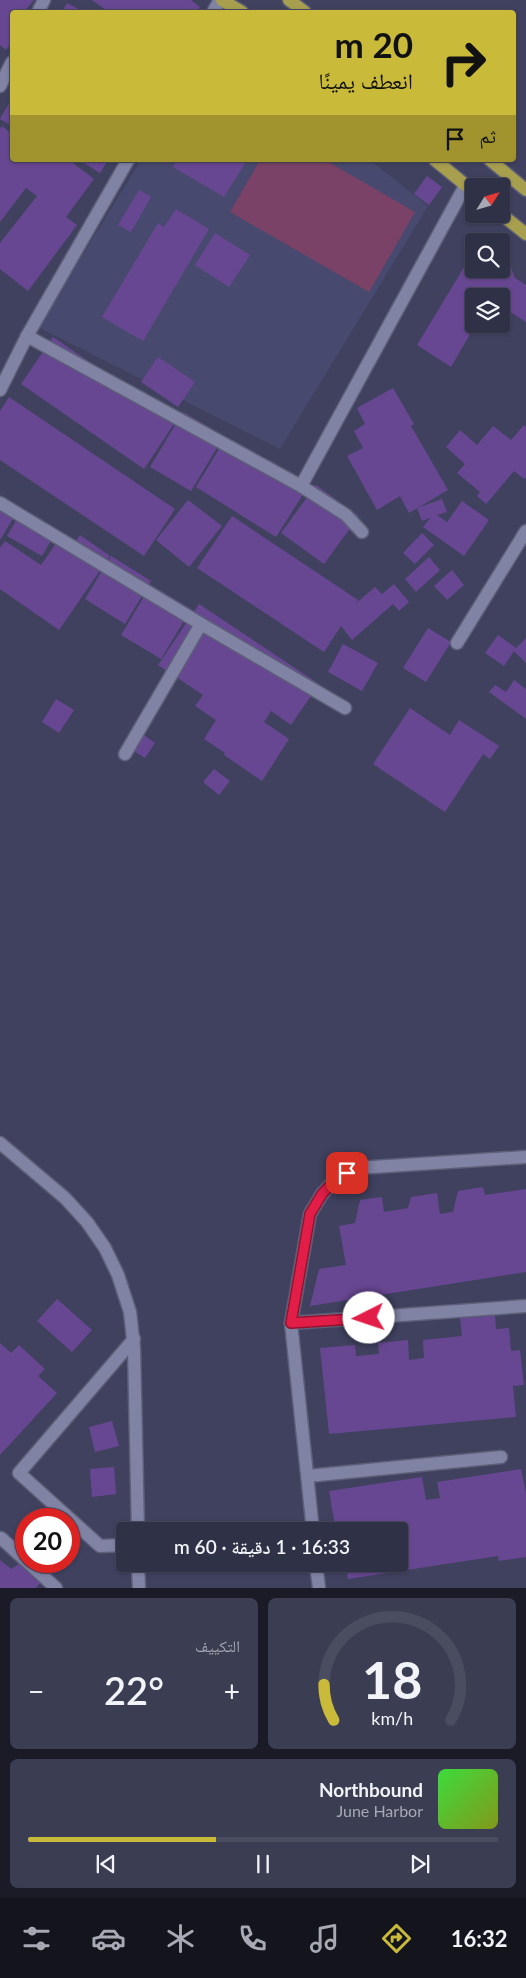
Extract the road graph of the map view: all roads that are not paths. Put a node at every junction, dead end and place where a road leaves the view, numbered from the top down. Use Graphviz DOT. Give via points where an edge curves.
graph roads {
  1 [pos="221,0"];
  2 [pos="289,0"];
  3 [pos="238,10"];
  4 [pos="302,10"];
  5 [pos="10,66"];
  6 [pos="0,86"];
  7 [pos="127,162"];
  8 [pos="438,162"];
  9 [pos="492,162"];
  10 [pos="465,185"];
  11 [pos="526,190"];
  12 [pos="465,198"];
  13 [pos="510,221"];
  14 [pos="526,234"];
  15 [pos="27,336"];
  16 [pos="0,390"];
  17 [pos="302,486"];
  18 [pos="0,503"];
  19 [pos="526,531"];
  20 [pos="362,532"];
  21 [pos="201,624"];
  22 [pos="457,643"];
  23 [pos="345,708"];
  24 [pos="125,754"];
  25 [pos="0,1143"];
  26 [pos="526,1157"];
  27 [pos="526,1306"];
  28 [pos="291,1323"];
  29 [pos="134,1339"];
  30 [pos="501,1458"];
  31 [pos="308,1476"];
  32 [pos="138,1522"];
  33 [pos="312,1522"];
  34 [pos="0,1538"];
  35 [pos="116,1545"];
  36 [pos="138,1572"];
  37 [pos="317,1572"];
  38 [pos="56,1588"];
  39 [pos="139,1588"];
  40 [pos="319,1588"];
  1 -- 3 [label="main road"];
  2 -- 4 [label="main road"];
  5 -- 6 [label="street"];
  7 -- 15 [label="street"];
  8 -- 10 [label="main road"];
  9 -- 11 [label="main road"];
  12 -- 17 [label="street"];
  13 -- 14 [label="main road"];
  15 -- 16 [label="street"];
  15 -- 17 [label="street"];
  17 -- 20 [label="street" via="346,515"];
  18 -- 21 [label="street"];
  19 -- 22 [label="street"];
  21 -- 23 [label="street"];
  21 -- 24 [label="street"];
  25 -- 29 [label="street" via="65,1198 105,1248 130,1312"];
  26 -- 28 [label="street" via="358,1168 337,1178 310,1214"];
  27 -- 28 [label="street"];
  28 -- 31 [label="street"];
  29 -- 32 [label="street"];
  29 -- 35 [label="street" via="19,1473 100,1546"];
  30 -- 31 [label="street"];
  31 -- 33 [label="street"];
  34 -- 38 [label="street"];
  36 -- 39 [label="street"];
  37 -- 40 [label="street"];
}
